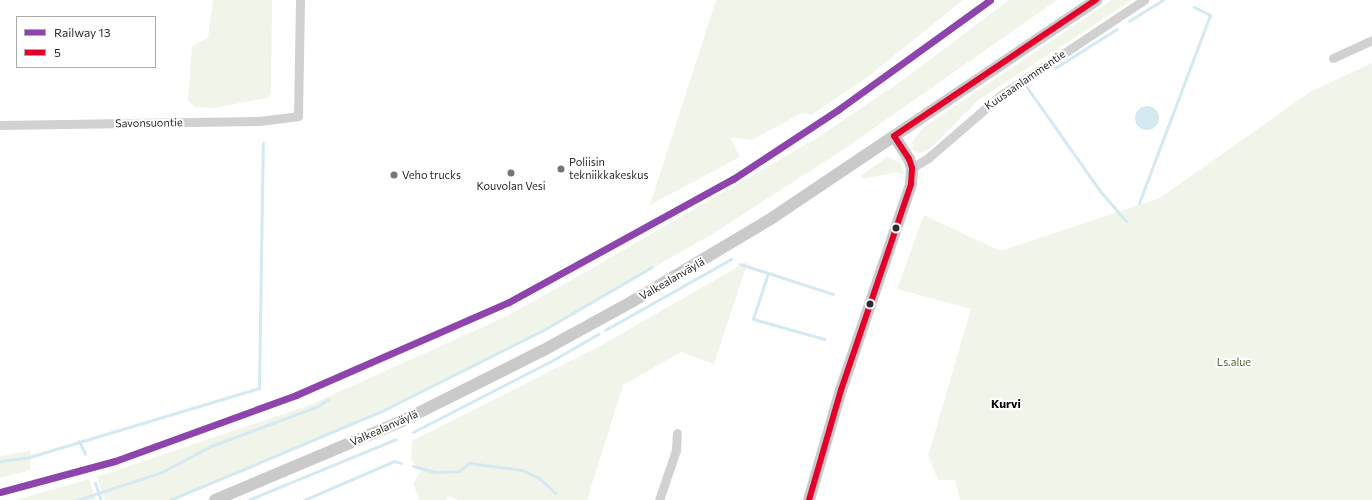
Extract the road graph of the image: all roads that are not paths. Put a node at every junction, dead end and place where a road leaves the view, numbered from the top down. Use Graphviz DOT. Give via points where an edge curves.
graph roads {
  1 [pos="300,0"];
  2 [pos="1096,0"];
  3 [pos="1144,0"];
  4 [pos="1372,40"];
  5 [pos="1333,58"];
  6 [pos="0,125"];
  7 [pos="894,136"];
  8 [pos="912,168"];
  9 [pos="677,433"];
  10 [pos="215,500"];
  11 [pos="659,500"];
  12 [pos="809,500"];
  1 -- 6 [label="street, Savonsuontie" via="298,116 259,121"];
  2 -- 7 [label="main road, Valkealanväylä"];
  3 -- 8 [label="street, Kuusaanlammentie" via="1001,95 928,158"];
  4 -- 5 [label="street"];
  7 -- 8 [label="main road"];
  7 -- 10 [label="main road, Valkealanväylä" via="736,241 542,351 402,421"];
  8 -- 12 [label="main road" via="911,184 841,390"];
  9 -- 11 [label="street" via="676,450"];
}
